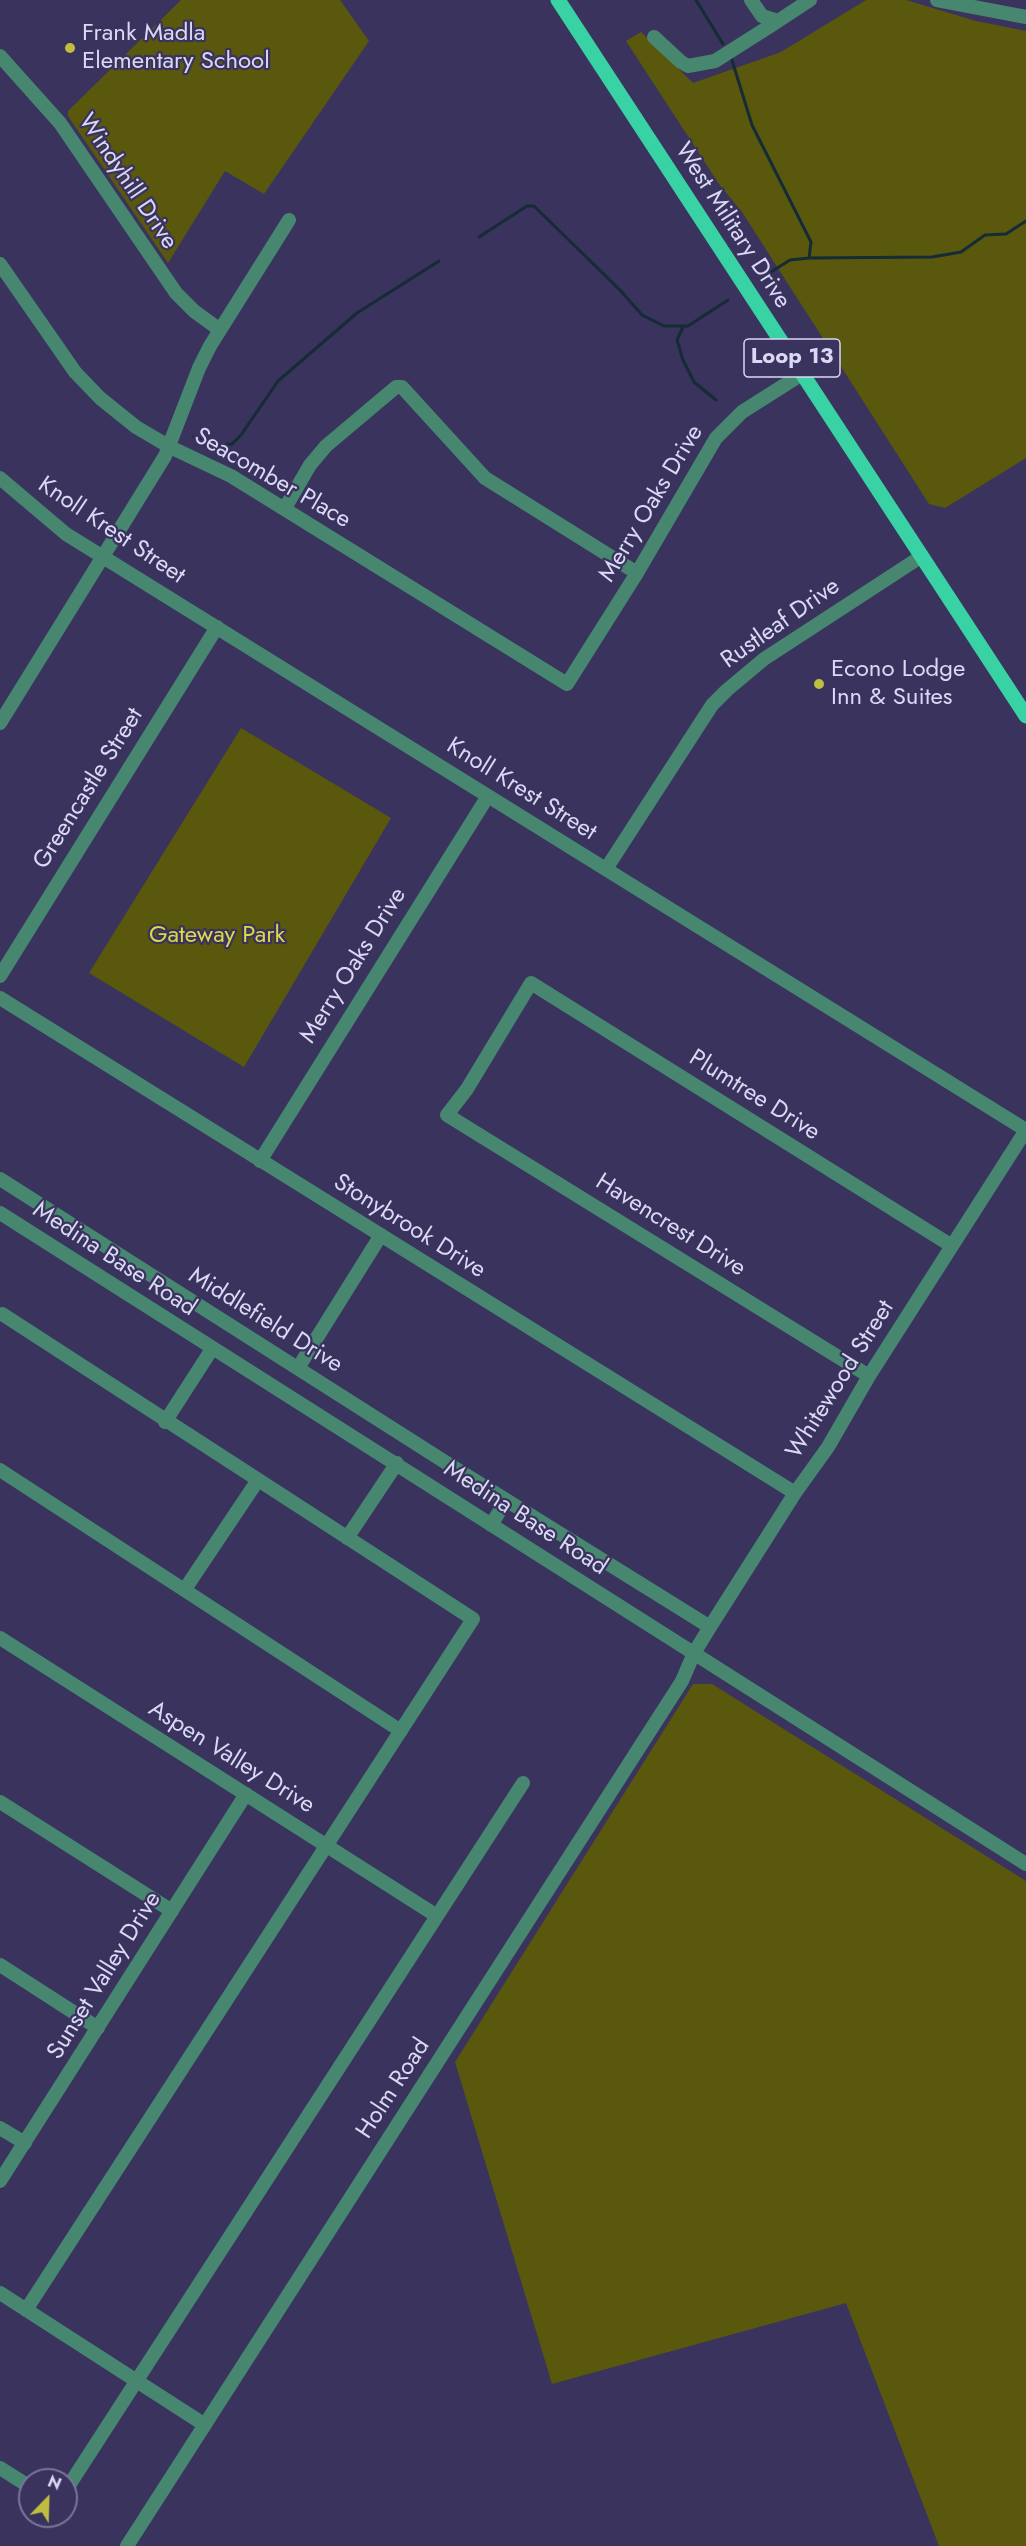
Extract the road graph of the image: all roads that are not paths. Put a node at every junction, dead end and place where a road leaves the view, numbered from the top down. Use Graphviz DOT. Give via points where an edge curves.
graph roads {
  1 [pos="558,0"];
  2 [pos="752,0"];
  3 [pos="810,0"];
  4 [pos="937,0"];
  5 [pos="1026,17"];
  6 [pos="778,21"];
  7 [pos="654,37"];
  8 [pos="0,56"];
  9 [pos="289,220"];
  10 [pos="0,264"];
  11 [pos="220,330"];
  12 [pos="802,374"];
  13 [pos="170,447"];
  14 [pos="0,479"];
  15 [pos="285,508"];
  16 [pos="922,556"];
  17 [pos="103,557"];
  18 [pos="637,573"];
  19 [pos="217,627"];
  20 [pos="567,684"];
  21 [pos="1026,716"];
  22 [pos="0,723"];
  23 [pos="488,796"];
  24 [pos="606,869"];
  25 [pos="0,976"];
  26 [pos="0,998"];
  27 [pos="447,1114"];
  28 [pos="1026,1130"];
  29 [pos="261,1161"];
  30 [pos="0,1179"];
  31 [pos="0,1213"];
  32 [pos="381,1235"];
  33 [pos="952,1246"];
  34 [pos="2,1314"];
  35 [pos="212,1350"];
  36 [pos="298,1368"];
  37 [pos="869,1376"];
  38 [pos="165,1422"];
  39 [pos="397,1463"];
  40 [pos="0,1470"];
  41 [pos="258,1480"];
  42 [pos="795,1493"];
  43 [pos="506,1501"];
  44 [pos="491,1524"];
  45 [pos="347,1538"];
  46 [pos="185,1589"];
  47 [pos="710,1627"];
  48 [pos="0,1638"];
  49 [pos="694,1653"];
  50 [pos="401,1731"];
  51 [pos="523,1783"];
  52 [pos="246,1794"];
  53 [pos="0,1802"];
  54 [pos="328,1846"];
  55 [pos="1026,1864"];
  56 [pos="172,1911"];
  57 [pos="437,1916"];
  58 [pos="0,1965"];
  59 [pos="98,2028"];
  60 [pos="0,2127"];
  61 [pos="25,2143"];
  62 [pos="0,2181"];
  63 [pos="0,2293"];
  64 [pos="26,2310"];
  65 [pos="136,2381"];
  66 [pos="205,2425"];
  67 [pos="0,2468"];
  68 [pos="78,2471"];
  69 [pos="18,2479"];
  70 [pos="127,2546"];
  1 -- 12 [label="main road, West Military Drive / Loop 13"];
  2 -- 6 [label="street" via="762,16"];
  3 -- 6 [label="street"];
  4 -- 5 [label="street"];
  6 -- 7 [label="street" via="715,61 688,66"];
  8 -- 11 [label="street, Windyhill Drive" via="60,123 176,293"];
  9 -- 11 [label="street"];
  10 -- 13 [label="street, Seacomber Place" via="75,372 120,415"];
  11 -- 13 [label="street" via="198,368"];
  12 -- 16 [label="main road, West Military Drive / Loop 13"];
  12 -- 18 [label="street, Merry Oaks Drive" via="742,412 716,438"];
  13 -- 15 [label="street, Seacomber Place" via="204,461"];
  13 -- 17 [label="street"];
  14 -- 17 [label="street, Knoll Krest Street" via="42,516"];
  15 -- 18 [label="street" via="326,446 396,387 402,387 484,478"];
  15 -- 20 [label="street, Seacomber Place"];
  16 -- 21 [label="main road, West Military Drive / Loop 13"];
  16 -- 24 [label="street, Rustleaf Drive" via="764,659 727,690 712,705"];
  17 -- 19 [label="street, Knoll Krest Street"];
  17 -- 22 [label="street"];
  18 -- 20 [label="street, Merry Oaks Drive"];
  19 -- 23 [label="street, Knoll Krest Street"];
  19 -- 25 [label="street, Greencastle Street"];
  23 -- 24 [label="street, Knoll Krest Street"];
  23 -- 29 [label="street, Merry Oaks Drive"];
  24 -- 28 [label="street, Knoll Krest Street"];
  26 -- 29 [label="street, Stonybrook Drive"];
  27 -- 33 [label="street, Plumtree Drive" via="467,1089 531,984"];
  27 -- 37 [label="street, Havencrest Drive"];
  28 -- 33 [label="street, Whitewood Street"];
  29 -- 32 [label="street, Stonybrook Drive"];
  30 -- 36 [label="street, Middlefield Drive"];
  31 -- 35 [label="street, Medina Base Road"];
  32 -- 36 [label="street"];
  32 -- 42 [label="street, Stonybrook Drive"];
  33 -- 37 [label="street, Whitewood Street"];
  34 -- 38 [label="street"];
  35 -- 38 [label="street"];
  35 -- 39 [label="street, Medina Base Road"];
  36 -- 43 [label="street, Middlefield Drive"];
  37 -- 42 [label="street, Whitewood Street" via="828,1447"];
  38 -- 41 [label="street"];
  39 -- 44 [label="street, Medina Base Road"];
  39 -- 45 [label="street"];
  40 -- 46 [label="street"];
  41 -- 45 [label="street"];
  41 -- 46 [label="street"];
  42 -- 47 [label="street, Whitewood Street"];
  43 -- 44 [label="street"];
  43 -- 47 [label="street, Middlefield Drive"];
  44 -- 49 [label="street, Medina Base Road"];
  45 -- 50 [label="street" via="473,1619"];
  46 -- 50 [label="street"];
  47 -- 49 [label="street, Whitewood Street"];
  48 -- 52 [label="street, Aspen Valley Drive"];
  49 -- 55 [label="street, Medina Base Road"];
  49 -- 66 [label="street, Holm Road" via="682,1681"];
  50 -- 54 [label="street"];
  51 -- 57 [label="street"];
  52 -- 54 [label="street, Aspen Valley Drive"];
  52 -- 56 [label="street, Sunset Valley Drive"];
  53 -- 56 [label="street"];
  54 -- 57 [label="street, Aspen Valley Drive"];
  54 -- 64 [label="street"];
  56 -- 59 [label="street, Sunset Valley Drive"];
  57 -- 65 [label="street"];
  58 -- 59 [label="street"];
  59 -- 61 [label="street, Sunset Valley Drive"];
  60 -- 61 [label="street"];
  61 -- 62 [label="street, Sunset Valley Drive"];
  63 -- 64 [label="street"];
  64 -- 65 [label="street"];
  65 -- 66 [label="street"];
  65 -- 68 [label="street"];
  66 -- 70 [label="street, Holm Road"];
  67 -- 69 [label="street"];
}
